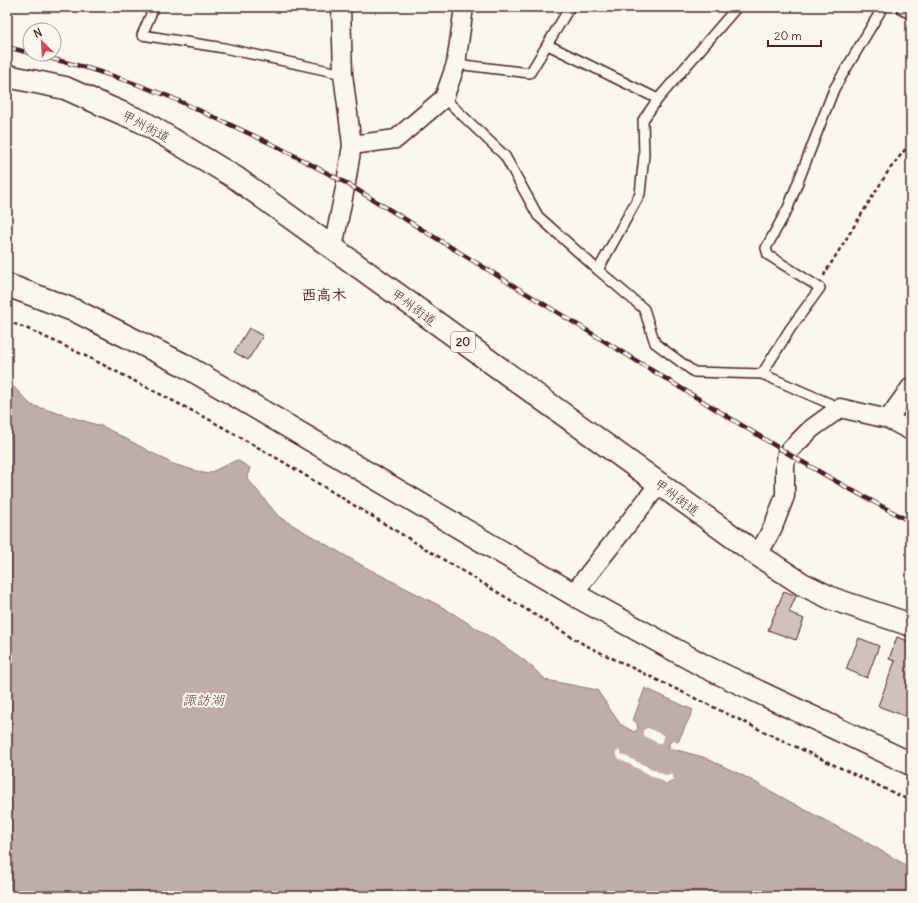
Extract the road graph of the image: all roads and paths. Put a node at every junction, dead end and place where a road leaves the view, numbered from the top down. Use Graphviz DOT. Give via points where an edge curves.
graph roads {
  1 [pos="154,7"];
  2 [pos="341,7"];
  3 [pos="464,7"];
  4 [pos="570,7"];
  5 [pos="737,7"];
  6 [pos="883,7"];
  7 [pos="906,7"];
  8 [pos="911,9"];
  9 [pos="548,46"];
  10 [pos="456,64"];
  11 [pos="343,74"];
  12 [pos="7,76"];
  13 [pos="444,98"];
  14 [pos="658,99"];
  15 [pos="911,142"];
  16 [pos="352,145"];
  17 [pos="333,248"];
  18 [pos="598,270"];
  19 [pos="7,285"];
  20 [pos="820,288"];
  21 [pos="7,321"];
  22 [pos="762,374"];
  23 [pos="911,387"];
  24 [pos="840,408"];
  25 [pos="888,419"];
  26 [pos="911,431"];
  27 [pos="659,484"];
  28 [pos="758,555"];
  29 [pos="573,594"];
  30 [pos="911,625"];
  31 [pos="911,764"];
  32 [pos="911,801"];
  1 -- 11 [label="lane" via="142,35 224,48"];
  2 -- 11 [label="street"];
  3 -- 10 [label="street"];
  4 -- 9 [label="lane"];
  5 -- 14 [label="lane"];
  6 -- 20 [label="lane" via="834,90 788,208 766,248 768,255"];
  7 -- 8 [label="street"];
  9 -- 10 [label="lane" via="530,73"];
  9 -- 14 [label="lane"];
  10 -- 13 [label="street"];
  11 -- 16 [label="street"];
  12 -- 17 [label="main road, 甲州街道 / 20" via="64,88 143,122 236,178"];
  13 -- 16 [label="street" via="396,139"];
  13 -- 18 [label="lane" via="505,156 538,216"];
  14 -- 18 [label="lane" via="643,120 644,155 640,194"];
  15 -- 20 [label="path" via="889,170 825,273"];
  16 -- 17 [label="street"];
  17 -- 27 [label="main road, 甲州街道 / 20"];
  18 -- 22 [label="lane" via="644,309 655,343 694,372"];
  19 -- 29 [label="main road" via="76,311 182,364"];
  20 -- 22 [label="lane"];
  21 -- 32 [label="path" via="90,358 210,420 584,644"];
  22 -- 24 [label="lane"];
  23 -- 25 [label="street"];
  24 -- 25 [label="street"];
  24 -- 28 [label="street" via="811,429 787,453 785,496"];
  25 -- 26 [label="street"];
  27 -- 28 [label="main road, 甲州街道 / 20"];
  27 -- 29 [label="street"];
  28 -- 30 [label="main road, 甲州街道 / 20" via="802,584 834,599"];
  29 -- 31 [label="main road" via="704,666"];
}
